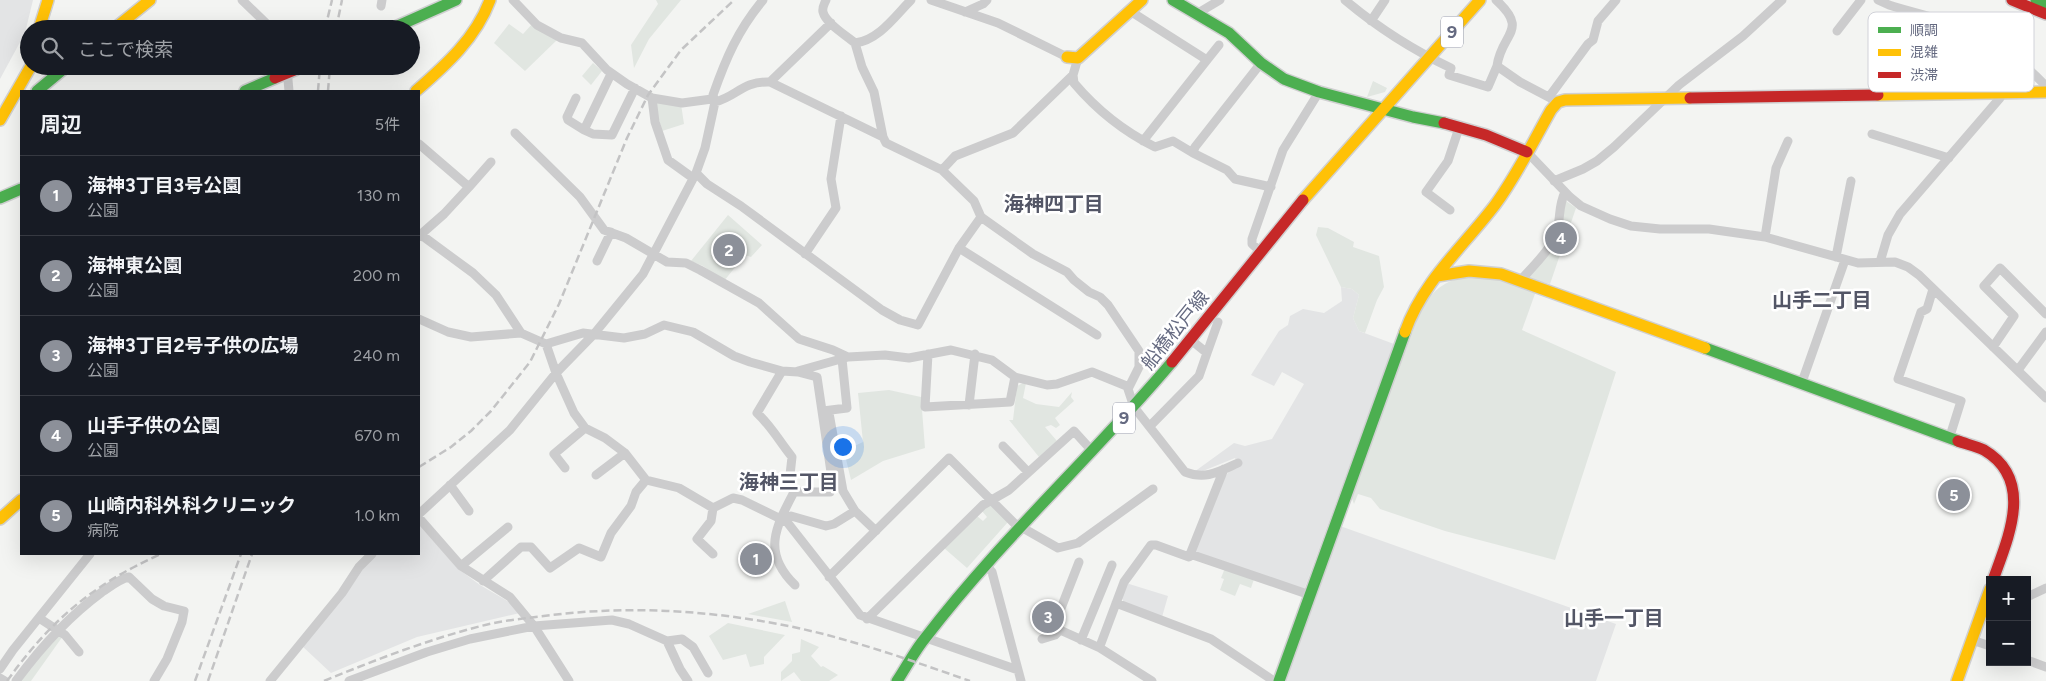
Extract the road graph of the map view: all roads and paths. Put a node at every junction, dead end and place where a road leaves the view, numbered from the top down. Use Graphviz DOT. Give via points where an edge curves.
graph roads {
  1 [pos="48,0"];
  2 [pos="56,0"];
  3 [pos="150,0"];
  4 [pos="242,0"];
  5 [pos="456,0"];
  6 [pos="490,0"];
  7 [pos="513,0"];
  8 [pos="763,0"];
  9 [pos="912,0"];
  10 [pos="931,0"];
  11 [pos="987,0"];
  12 [pos="1142,0"];
  13 [pos="1173,0"];
  14 [pos="1220,0"];
  15 [pos="1344,0"];
  16 [pos="1385,0"];
  17 [pos="1480,0"];
  18 [pos="1496,0"];
  19 [pos="1616,0"];
  20 [pos="1782,0"];
  21 [pos="1861,0"];
  22 [pos="1878,0"];
  23 [pos="2012,0"];
  24 [pos="2036,0"];
  25 [pos="824,4"];
  26 [pos="2046,4"];
  27 [pos="1130,11"];
  28 [pos="965,12"];
  29 [pos="1910,12"];
  30 [pos="1198,13"];
  31 [pos="2046,14"];
  32 [pos="42,20"];
  33 [pos="50,20"];
  34 [pos="125,20"];
  35 [pos="263,20"];
  36 [pos="410,20"];
  37 [pos="1371,21"];
  38 [pos="831,23"];
  39 [pos="1837,32"];
  40 [pos="855,43"];
  41 [pos="1219,45"];
  42 [pos="1073,57"];
  43 [pos="1429,58"];
  44 [pos="1207,60"];
  45 [pos="1261,63"];
  46 [pos="1496,66"];
  47 [pos="612,74"];
  48 [pos="23,75"];
  49 [pos="57,75"];
  50 [pos="281,75"];
  51 [pos="294,75"];
  52 [pos="1074,75"];
  53 [pos="2034,75"];
  54 [pos="770,82"];
  55 [pos="2046,86"];
  56 [pos="635,88"];
  57 [pos="38,90"];
  58 [pos="247,90"];
  59 [pos="289,90"];
  60 [pos="418,90"];
  61 [pos="16,92"];
  62 [pos="1318,92"];
  63 [pos="2046,92"];
  64 [pos="2000,93"];
  65 [pos="576,98"];
  66 [pos="652,98"];
  67 [pos="1667,98"];
  68 [pos="714,100"];
  69 [pos="1553,100"];
  70 [pos="0,105"];
  71 [pos="1381,110"];
  72 [pos="841,116"];
  73 [pos="0,120"];
  74 [pos="1459,128"];
  75 [pos="584,130"];
  76 [pos="515,133"];
  77 [pos="1872,134"];
  78 [pos="883,137"];
  79 [pos="1143,141"];
  80 [pos="1788,141"];
  81 [pos="420,145"];
  82 [pos="1527,152"];
  83 [pos="1193,153"];
  84 [pos="1949,158"];
  85 [pos="491,162"];
  86 [pos="942,170"];
  87 [pos="694,176"];
  88 [pos="1554,181"];
  89 [pos="1851,181"];
  90 [pos="469,187"];
  91 [pos="1270,187"];
  92 [pos="17,190"];
  93 [pos="1565,192"];
  94 [pos="0,198"];
  95 [pos="1450,210"];
  96 [pos="981,216"];
  97 [pos="612,232"];
  98 [pos="420,235"];
  99 [pos="420,236"];
  100 [pos="1765,237"];
  101 [pos="959,248"];
  102 [pos="1261,252"];
  103 [pos="805,254"];
  104 [pos="654,255"];
  105 [pos="1840,258"];
  106 [pos="597,261"];
  107 [pos="1880,262"];
  108 [pos="1437,276"];
  109 [pos="1520,281"];
  110 [pos="1934,289"];
  111 [pos="2046,314"];
  112 [pos="420,319"];
  113 [pos="1218,322"];
  114 [pos="2046,332"];
  115 [pos="520,333"];
  116 [pos="594,334"];
  117 [pos="1098,335"];
  118 [pos="1191,340"];
  119 [pos="546,344"];
  120 [pos="1993,346"];
  121 [pos="1207,352"];
  122 [pos="928,354"];
  123 [pos="975,354"];
  124 [pos="845,358"];
  125 [pos="2018,370"];
  126 [pos="782,372"];
  127 [pos="798,372"];
  128 [pos="556,374"];
  129 [pos="1015,377"];
  130 [pos="1802,382"];
  131 [pos="1129,386"];
  132 [pos="2046,398"];
  133 [pos="969,405"];
  134 [pos="1134,406"];
  135 [pos="825,410"];
  136 [pos="1150,426"];
  137 [pos="585,428"];
  138 [pos="1950,436"];
  139 [pos="1003,446"];
  140 [pos="1093,452"];
  141 [pos="625,454"];
  142 [pos="1238,464"];
  143 [pos="565,468"];
  144 [pos="1224,469"];
  145 [pos="1028,472"];
  146 [pos="596,475"];
  147 [pos="646,480"];
  148 [pos="450,485"];
  149 [pos="1153,489"];
  150 [pos="794,492"];
  151 [pos="20,501"];
  152 [pos="992,501"];
  153 [pos="713,508"];
  154 [pos="469,511"];
  155 [pos="854,511"];
  156 [pos="420,513"];
  157 [pos="0,519"];
  158 [pos="420,519"];
  159 [pos="780,519"];
  160 [pos="508,527"];
  161 [pos="1020,527"];
  162 [pos="876,531"];
  163 [pos="713,554"];
  164 [pos="1190,554"];
  165 [pos="89,555"];
  166 [pos="371,555"];
  167 [pos="1079,562"];
  168 [pos="984,564"];
  169 [pos="1112,565"];
  170 [pos="461,566"];
  171 [pos="1994,576"];
  172 [pos="829,577"];
  173 [pos="484,581"];
  174 [pos="795,585"];
  175 [pos="2046,588"];
  176 [pos="1310,595"];
  177 [pos="2031,595"];
  178 [pos="1116,603"];
  179 [pos="1985,616"];
  180 [pos="39,618"];
  181 [pos="867,618"];
  182 [pos="534,626"];
  183 [pos="58,630"];
  184 [pos="1060,630"];
  185 [pos="925,638"];
  186 [pos="1042,639"];
  187 [pos="1081,640"];
  188 [pos="1972,640"];
  189 [pos="668,641"];
  190 [pos="1986,645"];
  191 [pos="1100,648"];
  192 [pos="79,652"];
  193 [pos="2031,661"];
  194 [pos="2046,667"];
  195 [pos="0,669"];
  196 [pos="1018,670"];
  197 [pos="708,673"];
  198 [pos="0,678"];
  199 [pos="5,681"];
  200 [pos="16,681"];
  201 [pos="154,681"];
  202 [pos="270,681"];
  203 [pos="349,681"];
  204 [pos="569,681"];
  205 [pos="688,681"];
  206 [pos="897,681"];
  207 [pos="1020,681"];
  208 [pos="1152,681"];
  209 [pos="1274,681"];
  210 [pos="1278,681"];
  211 [pos="1957,681"];
  1 -- 32 [label="main road"];
  2 -- 33 [label="main road"];
  3 -- 34 [label="main road"];
  4 -- 35 [label="street"];
  5 -- 36 [label="main road"];
  6 -- 60 [label="main road" via="470,36"];
  7 -- 47 [label="street" via="537,25 561,38 582,43"];
  8 -- 68 [label="street" via="738,34 721,72"];
  9 -- 40 [label="street" via="877,34 865,42"];
  10 -- 28 [label="street"];
  11 -- 28 [label="street"];
  12 -- 27 [label="main road"];
  13 -- 30 [label="main road"];
  14 -- 30 [label="street"];
  15 -- 37 [label="street"];
  16 -- 37 [label="street"];
  17 -- 43 [label="main road, 船橋松戸線 / 9"];
  18 -- 46 [label="street" via="1513,22 1513,29 1498,53"];
  19 -- 69 [label="street" via="1598,21 1593,40"];
  20 -- 67 [label="street"];
  21 -- 39 [label="street"];
  22 -- 29 [label="street"];
  23 -- 31 [label="main road"];
  24 -- 26 [label="main road"];
  25 -- 38 [label="street" via="823,13"];
  27 -- 42 [label="main road"];
  27 -- 44 [label="street"];
  28 -- 42 [label="street" via="1015,30"];
  30 -- 45 [label="main road" via="1229,33"];
  37 -- 43 [label="street"];
  38 -- 40 [label="street"];
  38 -- 54 [label="street"];
  40 -- 78 [label="street" via="862,68 874,92"];
  41 -- 44 [label="street"];
  42 -- 52 [label="street"];
  43 -- 46 [label="street" via="1451,68 1449,75 1488,88"];
  43 -- 71 [label="main road, 船橋松戸線 / 9"];
  44 -- 79 [label="street"];
  45 -- 62 [label="main road" via="1284,79"];
  45 -- 83 [label="street"];
  46 -- 69 [label="street"];
  47 -- 56 [label="street"];
  47 -- 75 [label="street"];
  48 -- 61 [label="main road"];
  49 -- 57 [label="main road"];
  50 -- 58 [label="main road, bridge"];
  51 -- 59 [label="street"];
  52 -- 79 [label="street" via="1074,83 1083,94"];
  52 -- 86 [label="street" via="1013,133 955,156"];
  53 -- 55 [label="street"];
  54 -- 68 [label="street" via="751,83 726,99"];
  54 -- 72 [label="street"];
  56 -- 66 [label="street"];
  56 -- 75 [label="street" via="612,135"];
  61 -- 70 [label="main road"];
  61 -- 73 [label="main road"];
  62 -- 71 [label="main road"];
  62 -- 91 [label="street" via="1283,150"];
  63 -- 64 [label="main road"];
  64 -- 67 [label="main road"];
  64 -- 84 [label="street" via="2000,98"];
  65 -- 75 [label="street" via="566,117"];
  66 -- 68 [label="street" via="682,103"];
  66 -- 87 [label="street" via="655,122 668,160"];
  67 -- 69 [label="main road"];
  67 -- 88 [label="street" via="1597,161"];
  68 -- 87 [label="street" via="705,148"];
  69 -- 82 [label="main road"];
  71 -- 74 [label="main road" via="1428,118"];
  71 -- 102 [label="main road, 船橋松戸線 / 9"];
  72 -- 78 [label="street"];
  72 -- 103 [label="street" via="831,179 836,208"];
  74 -- 82 [label="main road"];
  74 -- 95 [label="street" via="1448,161 1426,192"];
  76 -- 97 [label="street" via="580,197 604,230"];
  77 -- 84 [label="street"];
  78 -- 86 [label="street" via="886,143"];
  79 -- 83 [label="street" via="1155,147 1173,140"];
  80 -- 100 [label="street" via="1776,168"];
  81 -- 90 [label="street"];
  82 -- 88 [label="street"];
  82 -- 108 [label="main road" via="1495,205"];
  83 -- 91 [label="street" via="1236,178"];
  84 -- 107 [label="street" via="1900,214 1888,235"];
  85 -- 90 [label="street"];
  86 -- 96 [label="street" via="974,201"];
  87 -- 103 [label="street"];
  87 -- 104 [label="street"];
  88 -- 93 [label="street"];
  89 -- 105 [label="street"];
  90 -- 98 [label="street"];
  91 -- 102 [label="street" via="1252,239 1252,244"];
  92 -- 94 [label="main road"];
  93 -- 100 [label="street" via="1581,206 1631,226 1709,229"];
  93 -- 109 [label="street" via="1560,203 1557,232"];
  96 -- 101 [label="street"];
  96 -- 131 [label="street" via="1033,254 1067,272 1108,305 1139,351 1139,367"];
  97 -- 104 [label="street"];
  97 -- 106 [label="street"];
  99 -- 115 [label="street" via="473,273 496,295"];
  100 -- 105 [label="street"];
  101 -- 103 [label="street" via="918,325 882,310"];
  101 -- 117 [label="street"];
  102 -- 118 [label="main road, 船橋松戸線 / 9"];
  104 -- 116 [label="street"];
  104 -- 124 [label="street" via="667,262 686,264 700,270 760,303 799,339 833,350"];
  105 -- 107 [label="street" via="1858,263"];
  105 -- 130 [label="street"];
  107 -- 110 [label="street" via="1895,262 1908,267"];
  108 -- 109 [label="main road" via="1482,270"];
  108 -- 176 [label="main road" via="1419,298 1409,319"];
  109 -- 130 [label="main road"];
  110 -- 120 [label="street"];
  110 -- 138 [label="street" via="1927,309 1921,312 1898,379 1961,401"];
  111 -- 120 [label="street" via="2000,268 1984,286 2014,316"];
  112 -- 115 [label="street" via="448,332 471,337"];
  113 -- 121 [label="street"];
  114 -- 125 [label="street"];
  115 -- 119 [label="street"];
  116 -- 119 [label="street" via="583,333"];
  116 -- 126 [label="street" via="624,338 645,334 664,325 692,332 734,356"];
  116 -- 128 [label="street"];
  118 -- 121 [label="street"];
  118 -- 134 [label="main road, 船橋松戸線 / 9"];
  119 -- 128 [label="street"];
  120 -- 125 [label="street"];
  121 -- 136 [label="street" via="1199,376"];
  122 -- 123 [label="street" via="951,350"];
  122 -- 124 [label="street" via="909,358 886,355"];
  122 -- 133 [label="street" via="925,407"];
  123 -- 129 [label="street" via="992,360"];
  123 -- 133 [label="street"];
  124 -- 127 [label="street"];
  124 -- 135 [label="street" via="847,408"];
  125 -- 132 [label="street"];
  126 -- 127 [label="street"];
  126 -- 150 [label="street" via="757,413 771,425 779,442 792,457 790,484"];
  127 -- 135 [label="street" via="817,377"];
  128 -- 137 [label="street" via="574,413"];
  128 -- 148 [label="street" via="510,430"];
  129 -- 131 [label="street" via="1047,385 1092,372"];
  129 -- 133 [label="street" via="1010,402"];
  130 -- 138 [label="main road"];
  131 -- 134 [label="street"];
  134 -- 136 [label="street"];
  134 -- 140 [label="main road, 船橋松戸線 / 9"];
  135 -- 150 [label="street" via="830,492"];
  135 -- 155 [label="street" via="841,485"];
  136 -- 144 [label="street" via="1184,472 1200,476"];
  137 -- 141 [label="street" via="605,438"];
  137 -- 143 [label="street" via="554,454"];
  138 -- 171 [label="main road" via="1994,457 2003,466 2013,486 2014,518"];
  139 -- 145 [label="street"];
  140 -- 145 [label="street" via="1074,431"];
  140 -- 161 [label="main road, 船橋松戸線 / 9"];
  141 -- 146 [label="street"];
  141 -- 147 [label="street"];
  142 -- 144 [label="street"];
  144 -- 164 [label="street"];
  145 -- 152 [label="street"];
  147 -- 153 [label="street" via="679,488"];
  147 -- 173 [label="street" via="611,533 601,556 579,548 550,568 527,546"];
  148 -- 154 [label="street"];
  148 -- 156 [label="street"];
  149 -- 161 [label="street" via="1072,545 1058,548"];
  150 -- 159 [label="street"];
  151 -- 157 [label="main road"];
  152 -- 161 [label="street"];
  152 -- 162 [label="street" via="950,458"];
  152 -- 181 [label="street" via="983,505"];
  153 -- 159 [label="street" via="733,498"];
  153 -- 163 [label="street" via="711,521 697,539"];
  155 -- 159 [label="street" via="826,526 791,516"];
  155 -- 162 [label="street"];
  158 -- 170 [label="street"];
  159 -- 172 [label="street" via="787,522"];
  159 -- 174 [label="street" via="774,547 776,559 782,573"];
  160 -- 170 [label="street"];
  161 -- 168 [label="main road, 船橋松戸線 / 9"];
  162 -- 172 [label="street"];
  164 -- 176 [label="street"];
  164 -- 178 [label="street" via="1189,557 1151,545 1124,582"];
  165 -- 180 [label="street"];
  166 -- 202 [label="street"];
  167 -- 184 [label="street" via="1056,621"];
  168 -- 185 [label="main road, 船橋松戸線 / 9"];
  168 -- 196 [label="street" via="992,572"];
  169 -- 187 [label="street"];
  170 -- 173 [label="street"];
  172 -- 181 [label="street" via="860,615"];
  173 -- 182 [label="street" via="510,597"];
  175 -- 177 [label="street"];
  176 -- 210 [label="main road"];
  178 -- 191 [label="street"];
  178 -- 209 [label="street" via="1212,639"];
  179 -- 188 [label="main road"];
  180 -- 183 [label="street"];
  180 -- 195 [label="street"];
  181 -- 185 [label="street"];
  182 -- 189 [label="street" via="612,620"];
  182 -- 203 [label="street" via="470,639"];
  182 -- 204 [label="street"];
  183 -- 192 [label="street"];
  183 -- 200 [label="street" via="44,643"];
  183 -- 201 [label="street" via="89,602 126,577 131,577 152,599 184,611 167,660"];
  184 -- 186 [label="street"];
  184 -- 187 [label="street"];
  185 -- 196 [label="street"];
  185 -- 206 [label="main road, 船橋松戸線 / 9"];
  187 -- 191 [label="street"];
  188 -- 190 [label="street"];
  188 -- 211 [label="main road"];
  189 -- 197 [label="street" via="682,639 691,645"];
  189 -- 205 [label="street"];
  191 -- 208 [label="street"];
  193 -- 194 [label="street"];
  196 -- 207 [label="street"];
  198 -- 199 [label="street"];
}
